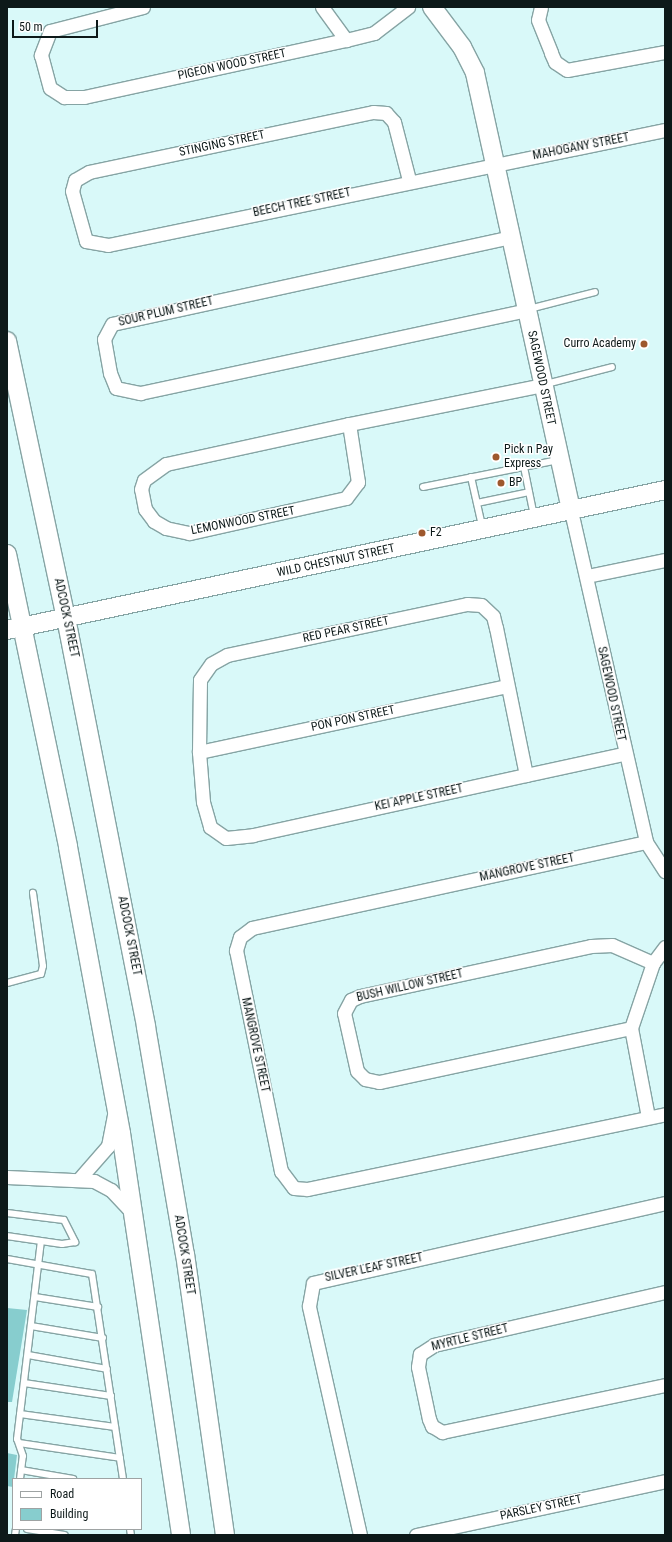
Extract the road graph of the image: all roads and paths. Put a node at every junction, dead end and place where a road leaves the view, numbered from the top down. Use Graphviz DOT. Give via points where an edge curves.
graph roads {
  1 [pos="143,7"];
  2 [pos="322,7"];
  3 [pos="408,7"];
  4 [pos="432,7"];
  5 [pos="541,7"];
  6 [pos="346,40"];
  7 [pos="665,52"];
  8 [pos="665,130"];
  9 [pos="496,163"];
  10 [pos="409,180"];
  11 [pos="511,238"];
  12 [pos="108,245"];
  13 [pos="595,292"];
  14 [pos="527,310"];
  15 [pos="7,341"];
  16 [pos="612,368"];
  17 [pos="542,385"];
  18 [pos="349,424"];
  19 [pos="559,459"];
  20 [pos="524,467"];
  21 [pos="471,477"];
  22 [pos="423,487"];
  23 [pos="665,490"];
  24 [pos="529,492"];
  25 [pos="477,503"];
  26 [pos="571,511"];
  27 [pos="534,519"];
  28 [pos="483,530"];
  29 [pos="7,554"];
  30 [pos="665,560"];
  31 [pos="587,576"];
  32 [pos="66,618"];
  33 [pos="15,628"];
  34 [pos="507,686"];
  35 [pos="199,752"];
  36 [pos="623,754"];
  37 [pos="526,775"];
  38 [pos="216,834"];
  39 [pos="646,842"];
  40 [pos="665,871"];
  41 [pos="33,893"];
  42 [pos="665,947"];
  43 [pos="653,963"];
  44 [pos="7,983"];
  45 [pos="631,1028"];
  46 [pos="115,1104"];
  47 [pos="665,1114"];
  48 [pos="648,1118"];
  49 [pos="7,1177"];
  50 [pos="80,1178"];
  51 [pos="665,1203"];
  52 [pos="7,1213"];
  53 [pos="134,1216"];
  54 [pos="7,1236"];
  55 [pos="41,1241"];
  56 [pos="7,1259"];
  57 [pos="39,1264"];
  58 [pos="665,1292"];
  59 [pos="35,1297"];
  60 [pos="98,1306"];
  61 [pos="31,1326"];
  62 [pos="103,1338"];
  63 [pos="28,1355"];
  64 [pos="107,1369"];
  65 [pos="24,1383"];
  66 [pos="665,1386"];
  67 [pos="111,1396"];
  68 [pos="20,1414"];
  69 [pos="116,1427"];
  70 [pos="19,1443"];
  71 [pos="120,1458"];
  72 [pos="21,1470"];
  73 [pos="20,1478"];
  74 [pos="67,1478"];
  75 [pos="123,1478"];
  76 [pos="665,1481"];
  77 [pos="33,1530"];
  78 [pos="65,1535"];
  79 [pos="181,1535"];
  80 [pos="225,1535"];
  81 [pos="360,1535"];
  82 [pos="416,1535"];
  1 -- 6 [label="street, PIGEON WOOD STREET" via="50,31 41,55 50,88 64,97 84,97"];
  2 -- 6 [label="street"];
  3 -- 6 [label="street, PIGEON WOOD STREET" via="374,33"];
  4 -- 9 [label="main road, SAGEWOOD STREET" via="462,47 475,73"];
  5 -- 7 [label="street" via="538,20 551,53 555,62 567,70"];
  8 -- 9 [label="street, MAHOGANY STREET"];
  9 -- 10 [label="street, BEECH TREE STREET"];
  9 -- 11 [label="main road, SAGEWOOD STREET"];
  10 -- 12 [label="street, BEECH TREE STREET"];
  10 -- 12 [label="street, STINGING STREET" via="394,122 380,112 89,172 75,180 72,191 82,235 91,244"];
  11 -- 14 [label="main road, SAGEWOOD STREET"];
  11 -- 14 [label="street, SOUR PLUM STREET" via="118,322 108,328 104,339 110,373 116,388 140,394"];
  13 -- 14 [label="lane"];
  14 -- 17 [label="main road, SAGEWOOD STREET"];
  15 -- 32 [label="main road, ADCOCK STREET"];
  16 -- 17 [label="lane"];
  17 -- 18 [label="street, LEMONWOOD STREET"];
  17 -- 19 [label="main road, SAGEWOOD STREET"];
  18 -- 18 [label="street, LEMONWOOD STREET" via="156,468 144,480 141,489 145,509 154,521 166,528 189,533 346,498 358,482"];
  19 -- 20 [label="lane"];
  19 -- 26 [label="main road, SAGEWOOD STREET"];
  20 -- 21 [label="lane"];
  20 -- 24 [label="lane"];
  21 -- 22 [label="lane"];
  21 -- 25 [label="lane"];
  23 -- 26 [label="main road, WILD CHESTNUT STREET"];
  24 -- 25 [label="lane"];
  24 -- 27 [label="lane"];
  25 -- 28 [label="lane"];
  26 -- 27 [label="main road, WILD CHESTNUT STREET"];
  26 -- 31 [label="street, SAGEWOOD STREET"];
  27 -- 28 [label="main road, WILD CHESTNUT STREET"];
  28 -- 32 [label="main road, WILD CHESTNUT STREET"];
  29 -- 33 [label="main road"];
  30 -- 31 [label="street"];
  31 -- 36 [label="street, SAGEWOOD STREET"];
  32 -- 33 [label="main road, WILD CHESTNUT STREET"];
  32 -- 80 [label="main road, ADCOCK STREET" via="165,1137"];
  33 -- 46 [label="main road"];
  34 -- 35 [label="street, PON PON STREET"];
  34 -- 35 [label="street, RED PEAR STREET" via="492,616 474,604 234,654 217,659 203,672"];
  34 -- 37 [label="street, RED PEAR STREET"];
  35 -- 38 [label="street, RED PEAR STREET" via="206,819"];
  36 -- 37 [label="street, KEI APPLE STREET"];
  36 -- 39 [label="street, SAGEWOOD STREET"];
  37 -- 38 [label="street, KEI APPLE STREET" via="253,834 229,838"];
  39 -- 40 [label="street, SAGEWOOD STREET"];
  39 -- 48 [label="street, MANGROVE STREET" via="252,928 240,937 236,950 281,1171 294,1188 307,1189"];
  41 -- 44 [label="lane" via="43,966 41,974"];
  42 -- 43 [label="street"];
  43 -- 45 [label="street"];
  43 -- 45 [label="street, BUSH WILLOW STREET" via="612,945 591,946 360,996 350,1000 344,1013 357,1071 365,1079 379,1082"];
  45 -- 48 [label="street"];
  46 -- 50 [label="street" via="108,1146"];
  46 -- 53 [label="main road"];
  47 -- 48 [label="street, MANGROVE STREET"];
  49 -- 50 [label="street"];
  50 -- 53 [label="street" via="104,1185"];
  51 -- 81 [label="street, SILVER LEAF STREET" via="313,1283 310,1306"];
  52 -- 55 [label="lane" via="64,1220 75,1242"];
  53 -- 79 [label="main road"];
  54 -- 55 [label="lane"];
  55 -- 57 [label="lane"];
  56 -- 57 [label="lane"];
  57 -- 59 [label="lane"];
  57 -- 60 [label="lane" via="92,1274"];
  58 -- 66 [label="street, MYRTLE STREET" via="434,1345 420,1354 418,1367 432,1426 447,1432"];
  59 -- 60 [label="lane"];
  59 -- 61 [label="lane"];
  60 -- 62 [label="lane"];
  61 -- 62 [label="lane"];
  61 -- 63 [label="lane"];
  62 -- 64 [label="lane"];
  63 -- 64 [label="lane"];
  63 -- 65 [label="lane"];
  64 -- 67 [label="lane"];
  65 -- 67 [label="lane"];
  65 -- 68 [label="lane"];
  67 -- 69 [label="lane"];
  68 -- 69 [label="lane"];
  68 -- 70 [label="lane"];
  69 -- 71 [label="lane"];
  70 -- 71 [label="lane"];
  70 -- 72 [label="lane"];
  71 -- 75 [label="lane"];
  72 -- 73 [label="lane"];
  72 -- 74 [label="lane"];
  76 -- 82 [label="street, PARSLEY STREET"];
  77 -- 78 [label="lane"];
}
